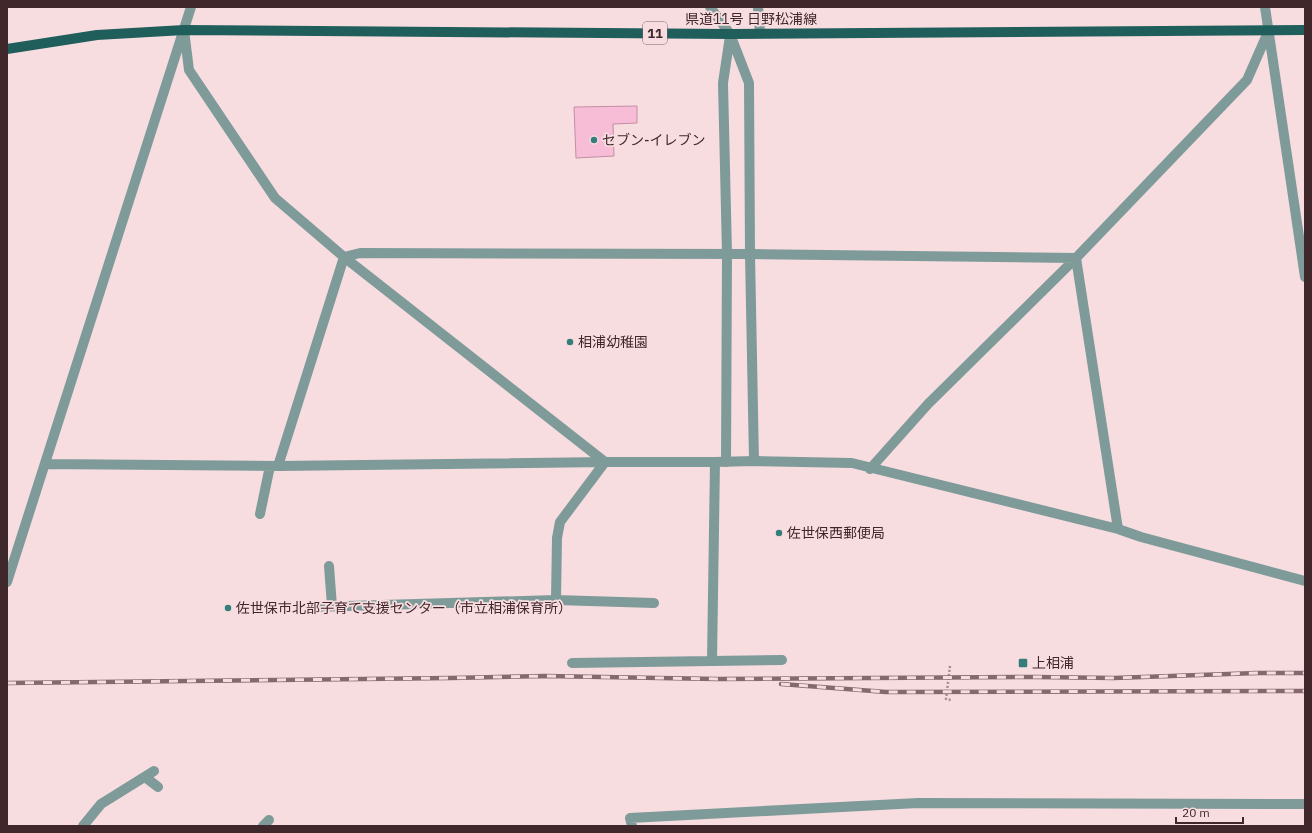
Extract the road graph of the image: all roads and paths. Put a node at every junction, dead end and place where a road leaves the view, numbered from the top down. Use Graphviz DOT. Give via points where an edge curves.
graph roads {
  1 [pos="191,7"];
  2 [pos="710,7"];
  3 [pos="758,7"];
  4 [pos="1265,7"];
  5 [pos="184,30"];
  6 [pos="1269,30"];
  7 [pos="1305,30"];
  8 [pos="760,33"];
  9 [pos="730,34"];
  10 [pos="7,49"];
  11 [pos="726,254"];
  12 [pos="750,254"];
  13 [pos="344,257"];
  14 [pos="1076,258"];
  15 [pos="1305,277"];
  16 [pos="754,461"];
  17 [pos="605,462"];
  18 [pos="715,462"];
  19 [pos="726,462"];
  20 [pos="45,464"];
  21 [pos="274,466"];
  22 [pos="870,469"];
  23 [pos="260,514"];
  24 [pos="1118,529"];
  25 [pos="329,566"];
  26 [pos="1305,581"];
  27 [pos="7,582"];
  28 [pos="556,600"];
  29 [pos="654,603"];
  30 [pos="332,606"];
  31 [pos="313,607"];
  32 [pos="782,660"];
  33 [pos="712,661"];
  34 [pos="572,663"];
  35 [pos="950,666"];
  36 [pos="951,700"];
  37 [pos="154,771"];
  38 [pos="145,777"];
  39 [pos="158,786"];
  40 [pos="1305,804"];
  41 [pos="83,826"];
  42 [pos="632,826"];
  1 -- 5 [label="street"];
  2 -- 9 [label="street"];
  3 -- 8 [label="street"];
  4 -- 6 [label="street"];
  5 -- 9 [label="main road, 県道11号 日野松浦線 / 11"];
  5 -- 10 [label="main road, 県道11号 日野松浦線 / 11" via="96,35"];
  5 -- 13 [label="street" via="189,70 274,198"];
  5 -- 20 [label="street"];
  6 -- 7 [label="main road, 県道11号 日野松浦線 / 11"];
  6 -- 8 [label="main road, 県道11号 日野松浦線 / 11"];
  6 -- 14 [label="street" via="1247,80"];
  6 -- 15 [label="street"];
  8 -- 9 [label="main road, 県道11号 日野松浦線 / 11"];
  9 -- 11 [label="street" via="723,83"];
  9 -- 12 [label="street" via="749,83"];
  11 -- 12 [label="street"];
  11 -- 13 [label="street" via="360,253"];
  11 -- 19 [label="street"];
  12 -- 14 [label="street"];
  12 -- 16 [label="street"];
  13 -- 17 [label="street"];
  13 -- 21 [label="street"];
  14 -- 22 [label="street" via="928,404"];
  14 -- 24 [label="street"];
  16 -- 19 [label="street"];
  16 -- 22 [label="street" via="852,463"];
  17 -- 18 [label="street"];
  17 -- 21 [label="street"];
  17 -- 28 [label="street" via="560,522 557,538"];
  18 -- 19 [label="street"];
  18 -- 33 [label="street"];
  20 -- 21 [label="street"];
  20 -- 27 [label="street"];
  21 -- 23 [label="street"];
  22 -- 24 [label="street"];
  24 -- 26 [label="street" via="1141,538"];
  25 -- 30 [label="street"];
  28 -- 29 [label="street"];
  28 -- 30 [label="street"];
  30 -- 31 [label="street"];
  32 -- 33 [label="street"];
  33 -- 34 [label="street"];
  35 -- 36 [label="path" via="946,699"];
  37 -- 38 [label="street"];
  38 -- 39 [label="street"];
  38 -- 41 [label="street" via="101,804"];
  40 -- 42 [label="street" via="918,803 630,818"];
}
